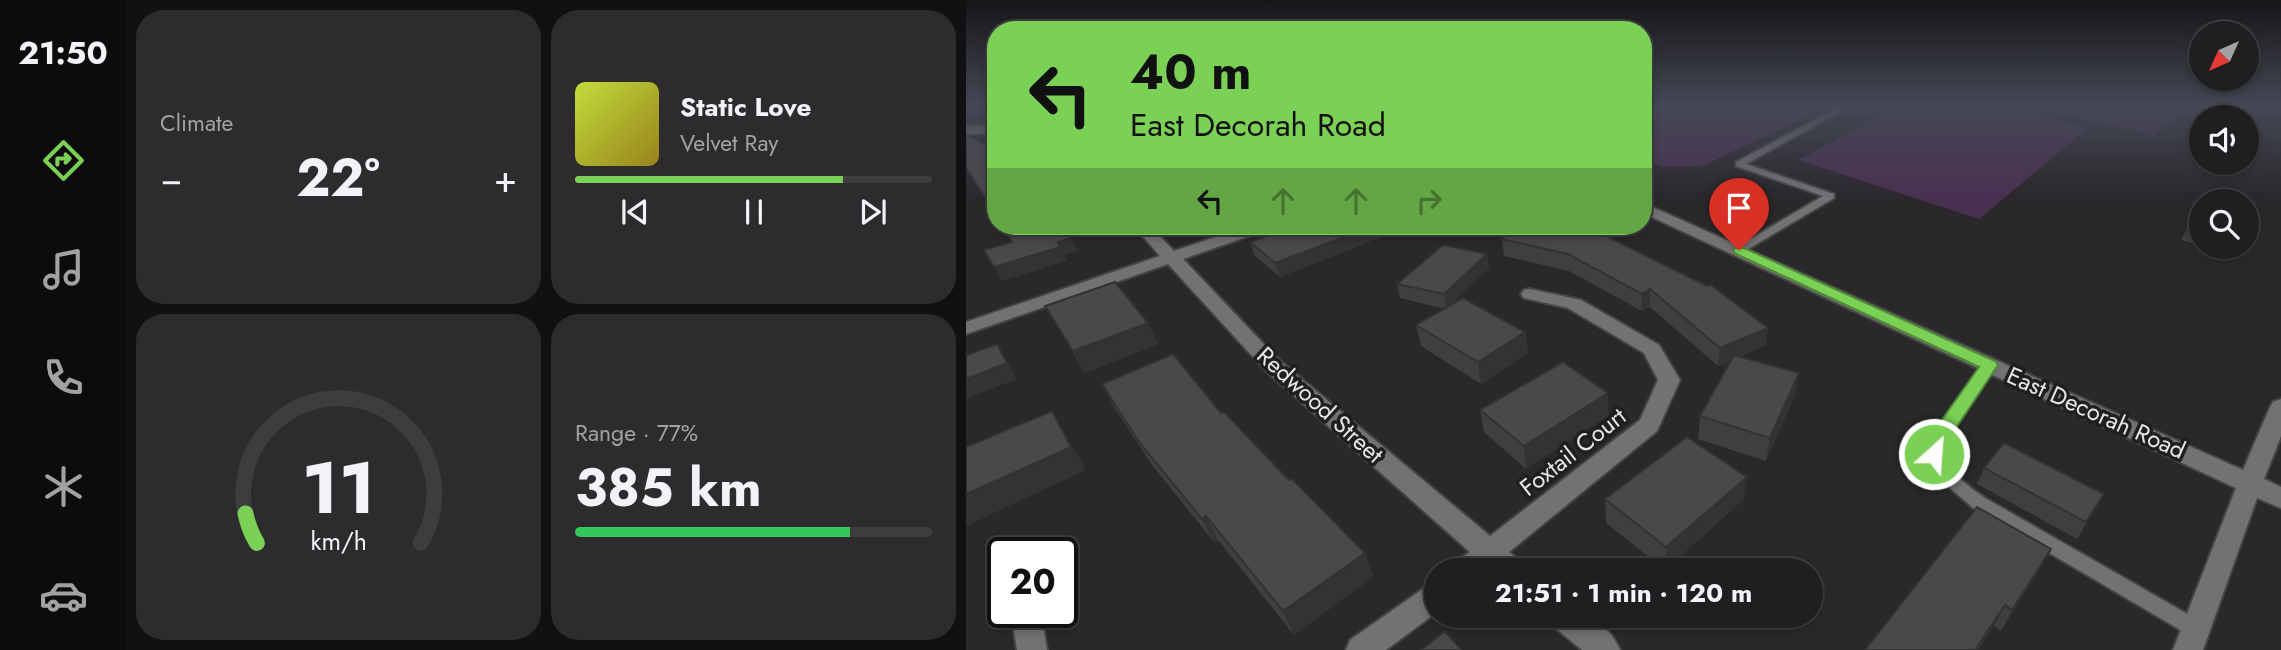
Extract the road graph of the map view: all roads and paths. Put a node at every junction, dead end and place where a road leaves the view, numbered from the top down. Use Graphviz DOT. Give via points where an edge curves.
graph roads {
  1 [pos="1790,136"];
  2 [pos="1652,211"];
  3 [pos="1150,235"];
  4 [pos="1236,235"];
  5 [pos="1739,250"];
  6 [pos="1171,257"];
  7 [pos="1530,295"];
  8 [pos="966,328"];
  9 [pos="1989,365"];
  10 [pos="2281,407"];
  11 [pos="2251,484"];
  12 [pos="2281,498"];
  13 [pos="1489,552"];
  14 [pos="1482,558"];
  15 [pos="1496,558"];
  16 [pos="1424,604"];
  17 [pos="1029,628"];
  18 [pos="1578,628"];
  19 [pos="2192,639"];
  20 [pos="1032,650"];
  21 [pos="1361,650"];
  22 [pos="1605,650"];
  1 -- 5 [label="lane" via="1739,164 1831,197"];
  2 -- 5 [label="street, East Decorah Road"];
  3 -- 6 [label="street, Redwood Street"];
  4 -- 6 [label="street"];
  5 -- 9 [label="street, East Decorah Road"];
  6 -- 8 [label="street"];
  6 -- 13 [label="street, Redwood Street" via="1272,365"];
  7 -- 13 [label="street, Foxtail Court" via="1574,304 1653,349 1669,380 1649,425"];
  9 -- 11 [label="street, East Decorah Road"];
  9 -- 19 [label="lane" via="1941,436 1934,454 1940,469 1979,503"];
  10 -- 11 [label="street"];
  11 -- 12 [label="street, East Decorah Road"];
  11 -- 19 [label="street"];
  13 -- 14 [label="street"];
  13 -- 15 [label="street, Redwood Street"];
  16 -- 21 [label="street"];
  17 -- 20 [label="street"];
  18 -- 22 [label="street"];
}
